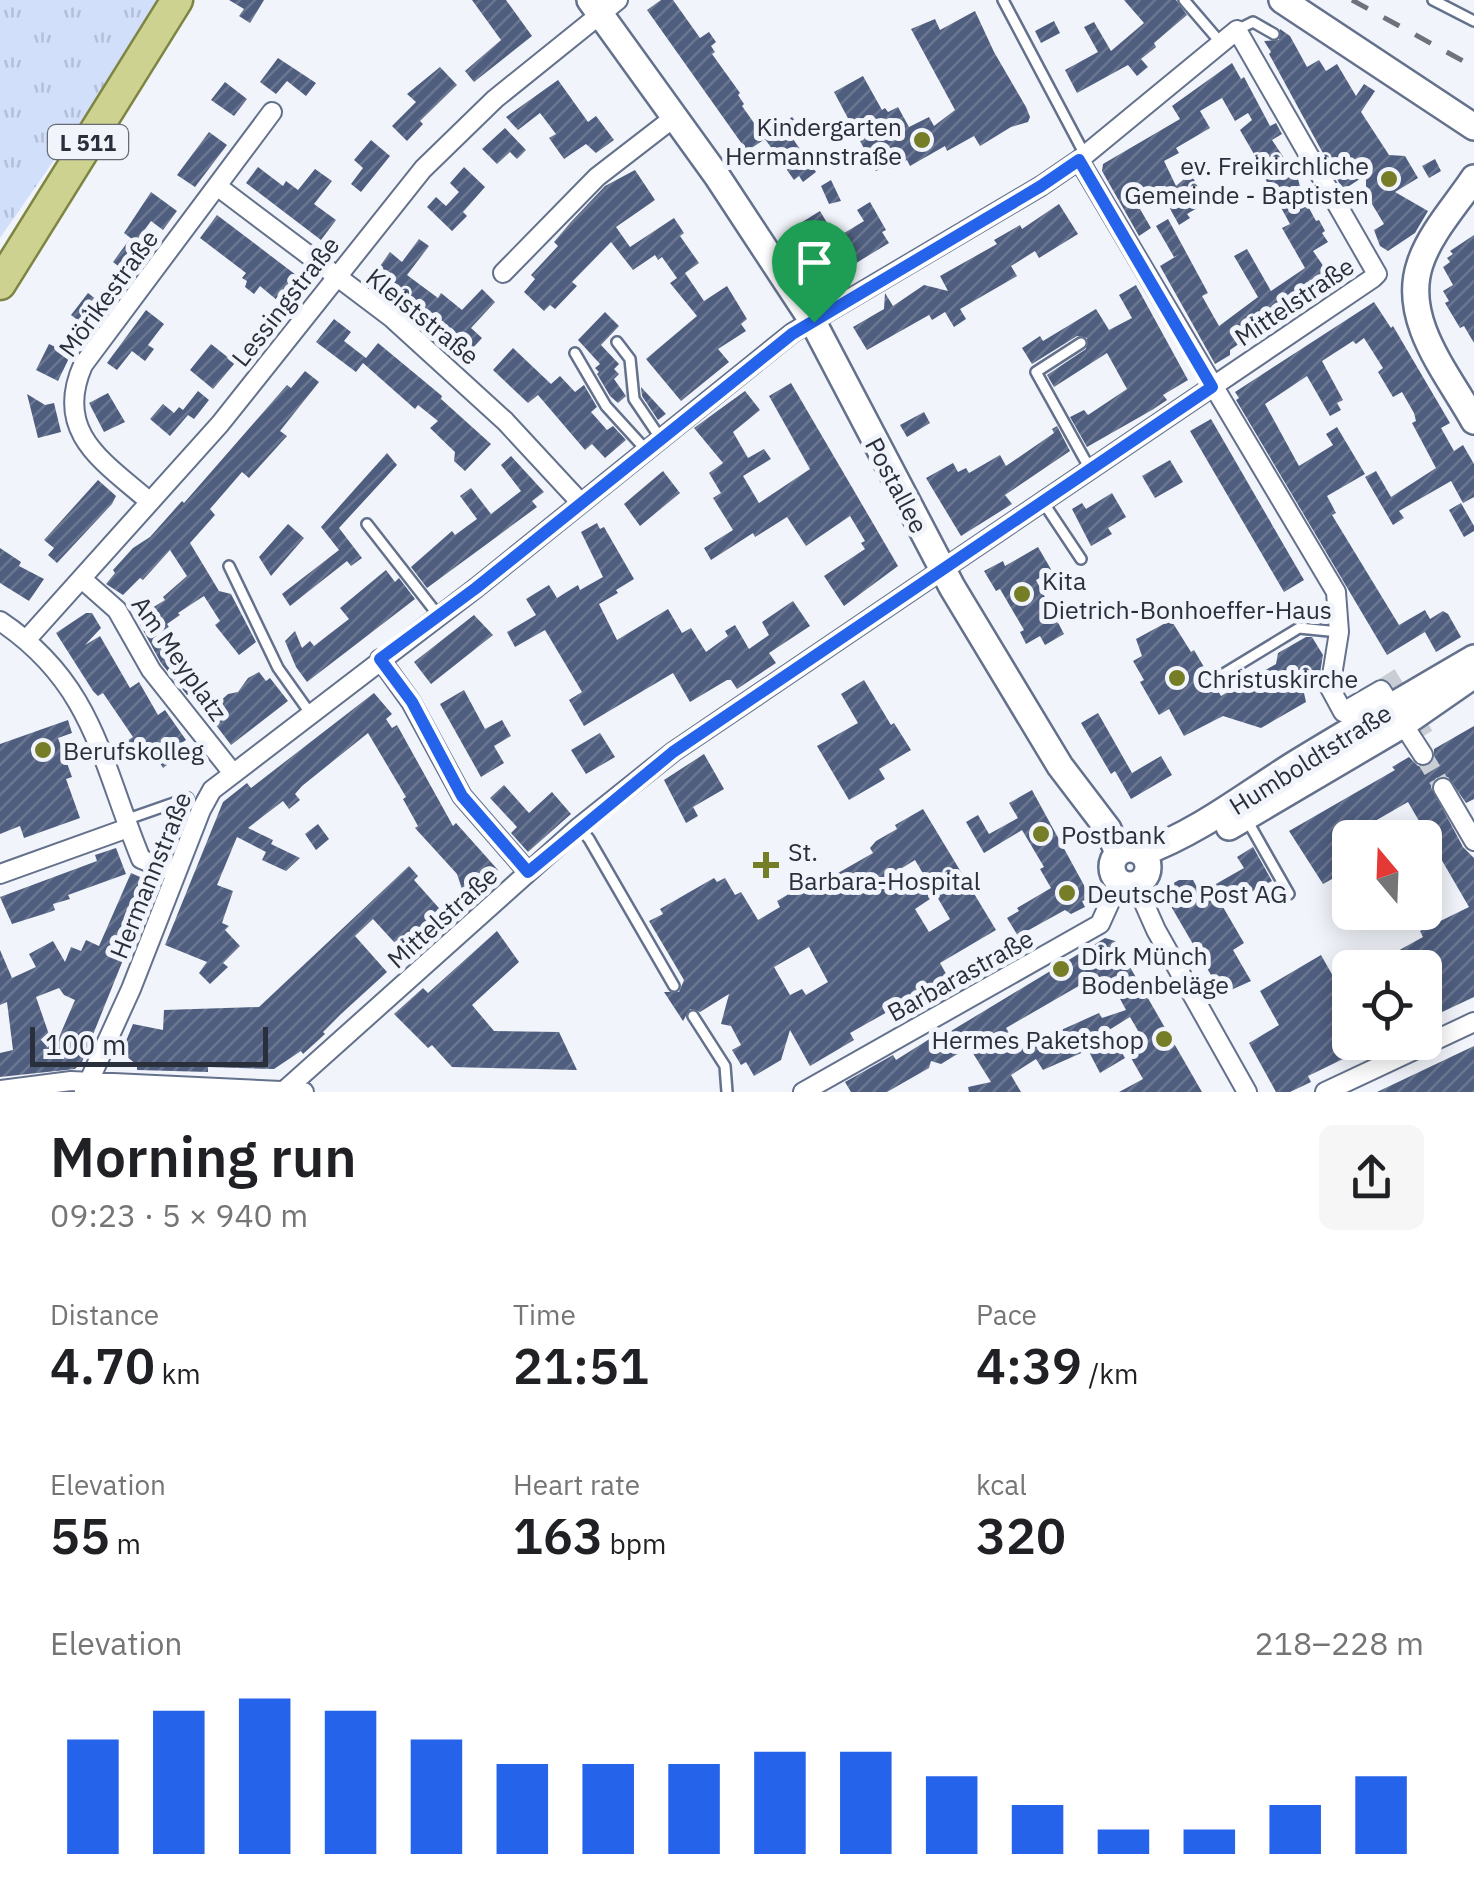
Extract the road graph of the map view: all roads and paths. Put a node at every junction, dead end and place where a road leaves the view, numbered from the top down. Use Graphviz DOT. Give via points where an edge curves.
graph roads {
  1 [pos="177,0"];
  2 [pos="1003,0"];
  3 [pos="1184,0"];
  4 [pos="1282,0"];
  5 [pos="1433,0"];
  6 [pos="603,5"];
  7 [pos="1474,20"];
  8 [pos="1237,30"];
  9 [pos="1274,34"];
  10 [pos="1221,43"];
  11 [pos="272,112"];
  12 [pos="676,116"];
  13 [pos="1474,127"];
  14 [pos="1082,158"];
  15 [pos="1474,178"];
  16 [pos="217,186"];
  17 [pos="504,273"];
  18 [pos="336,277"];
  19 [pos="0,284"];
  20 [pos="814,322"];
  21 [pos="617,342"];
  22 [pos="1081,343"];
  23 [pos="575,353"];
  24 [pos="1212,387"];
  25 [pos="1474,420"];
  26 [pos="654,445"];
  27 [pos="1090,469"];
  28 [pos="150,502"];
  29 [pos="1043,502"];
  30 [pos="580,503"];
  31 [pos="368,524"];
  32 [pos="1080,560"];
  33 [pos="229,566"];
  34 [pos="942,570"];
  35 [pos="82,578"];
  36 [pos="438,615"];
  37 [pos="0,621"];
  38 [pos="1339,632"];
  39 [pos="27,638"];
  40 [pos="1474,658"];
  41 [pos="380,659"];
  42 [pos="1225,673"];
  43 [pos="1474,675"];
  44 [pos="310,712"];
  45 [pos="1396,716"];
  46 [pos="1424,755"];
  47 [pos="232,772"];
  48 [pos="1443,788"];
  49 [pos="188,798"];
  50 [pos="1246,817"];
  51 [pos="126,824"];
  52 [pos="578,827"];
  53 [pos="1474,841"];
  54 [pos="1133,868"];
  55 [pos="528,872"];
  56 [pos="176,873"];
  57 [pos="0,874"];
  58 [pos="1290,894"];
  59 [pos="674,986"];
  60 [pos="692,1016"];
  61 [pos="1474,1022"];
  62 [pos="86,1088"];
  63 [pos="0,1090"];
  64 [pos="284,1092"];
  65 [pos="304,1092"];
  66 [pos="727,1092"];
  67 [pos="803,1092"];
  68 [pos="1248,1092"];
  69 [pos="1325,1092"];
  1 -- 19 [label="main road, L 511"];
  2 -- 14 [label="lane"];
  3 -- 10 [label="lane"];
  4 -- 13 [label="street"];
  5 -- 7 [label="lane"];
  6 -- 12 [label="street, Postallee"];
  6 -- 18 [label="street, Lessingstraße" via="454,138"];
  8 -- 9 [label="lane" via="1252,22"];
  8 -- 10 [label="street, Hermannstraße"];
  8 -- 24 [label="street, Mittelstraße" via="1377,274"];
  10 -- 14 [label="street, Hermannstraße"];
  11 -- 16 [label="street, Mörikestraße"];
  12 -- 17 [label="street" via="597,177"];
  12 -- 20 [label="street, Postallee"];
  14 -- 20 [label="street, Hermannstraße"];
  14 -- 24 [label="street"];
  15 -- 25 [label="street" via="1430,241 1415,294 1420,324"];
  16 -- 18 [label="street, Kleiststraße"];
  16 -- 28 [label="street, Mörikestraße" via="74,384 77,427 86,443"];
  18 -- 28 [label="street, Lessingstraße"];
  18 -- 30 [label="street, Kleiststraße" via="467,384"];
  20 -- 26 [label="street, Hermannstraße"];
  20 -- 34 [label="street, Postallee"];
  21 -- 26 [label="lane" via="630,359 634,400"];
  22 -- 27 [label="lane" via="1036,372"];
  23 -- 26 [label="lane" via="606,406"];
  24 -- 27 [label="street, Mittelstraße"];
  24 -- 38 [label="street" via="1336,592"];
  26 -- 30 [label="street, Hermannstraße"];
  27 -- 29 [label="street, Mittelstraße"];
  28 -- 35 [label="street, Lessingstraße"];
  29 -- 32 [label="lane"];
  29 -- 34 [label="street, Mittelstraße"];
  30 -- 36 [label="street, Hermannstraße"];
  31 -- 36 [label="lane"];
  33 -- 44 [label="lane" via="278,668"];
  34 -- 52 [label="street, Mittelstraße" via="673,752"];
  34 -- 54 [label="street, Postallee" via="1038,731"];
  35 -- 39 [label="street, Lessingstraße"];
  35 -- 47 [label="street, Am Meyplatz" via="117,610 151,670"];
  36 -- 41 [label="street, Hermannstraße"];
  37 -- 39 [label="street"];
  38 -- 42 [label="lane" via="1298,628"];
  38 -- 45 [label="street" via="1330,688 1343,712 1381,690"];
  39 -- 51 [label="street" via="93,725"];
  40 -- 45 [label="street, Humboldtstraße"];
  41 -- 44 [label="street, Hermannstraße"];
  41 -- 55 [label="street" via="412,702 462,796"];
  43 -- 45 [label="street, Humboldtstraße"];
  44 -- 47 [label="street, Hermannstraße"];
  45 -- 46 [label="street"];
  45 -- 50 [label="street, Humboldtstraße"];
  45 -- 54 [label="street, Humboldtstraße" via="1284,771"];
  47 -- 56 [label="street, Hermannstraße" via="212,790"];
  48 -- 53 [label="street"];
  49 -- 51 [label="lane"];
  50 -- 54 [label="street, Humboldtstraße" via="1175,859"];
  50 -- 58 [label="lane"];
  51 -- 56 [label="street" via="140,858"];
  51 -- 57 [label="street"];
  52 -- 55 [label="street, Mittelstraße"];
  52 -- 59 [label="lane"];
  54 -- 67 [label="street, Barbarastraße" via="1100,924"];
  54 -- 68 [label="street, Postallee" via="1156,930"];
  55 -- 64 [label="street, Mittelstraße"];
  56 -- 62 [label="street, Hermannstraße"];
  60 -- 66 [label="lane" via="725,1066"];
  61 -- 69 [label="street"];
  62 -- 63 [label="street" via="71,1081"];
  62 -- 64 [label="street"];
  64 -- 65 [label="street"];
}
